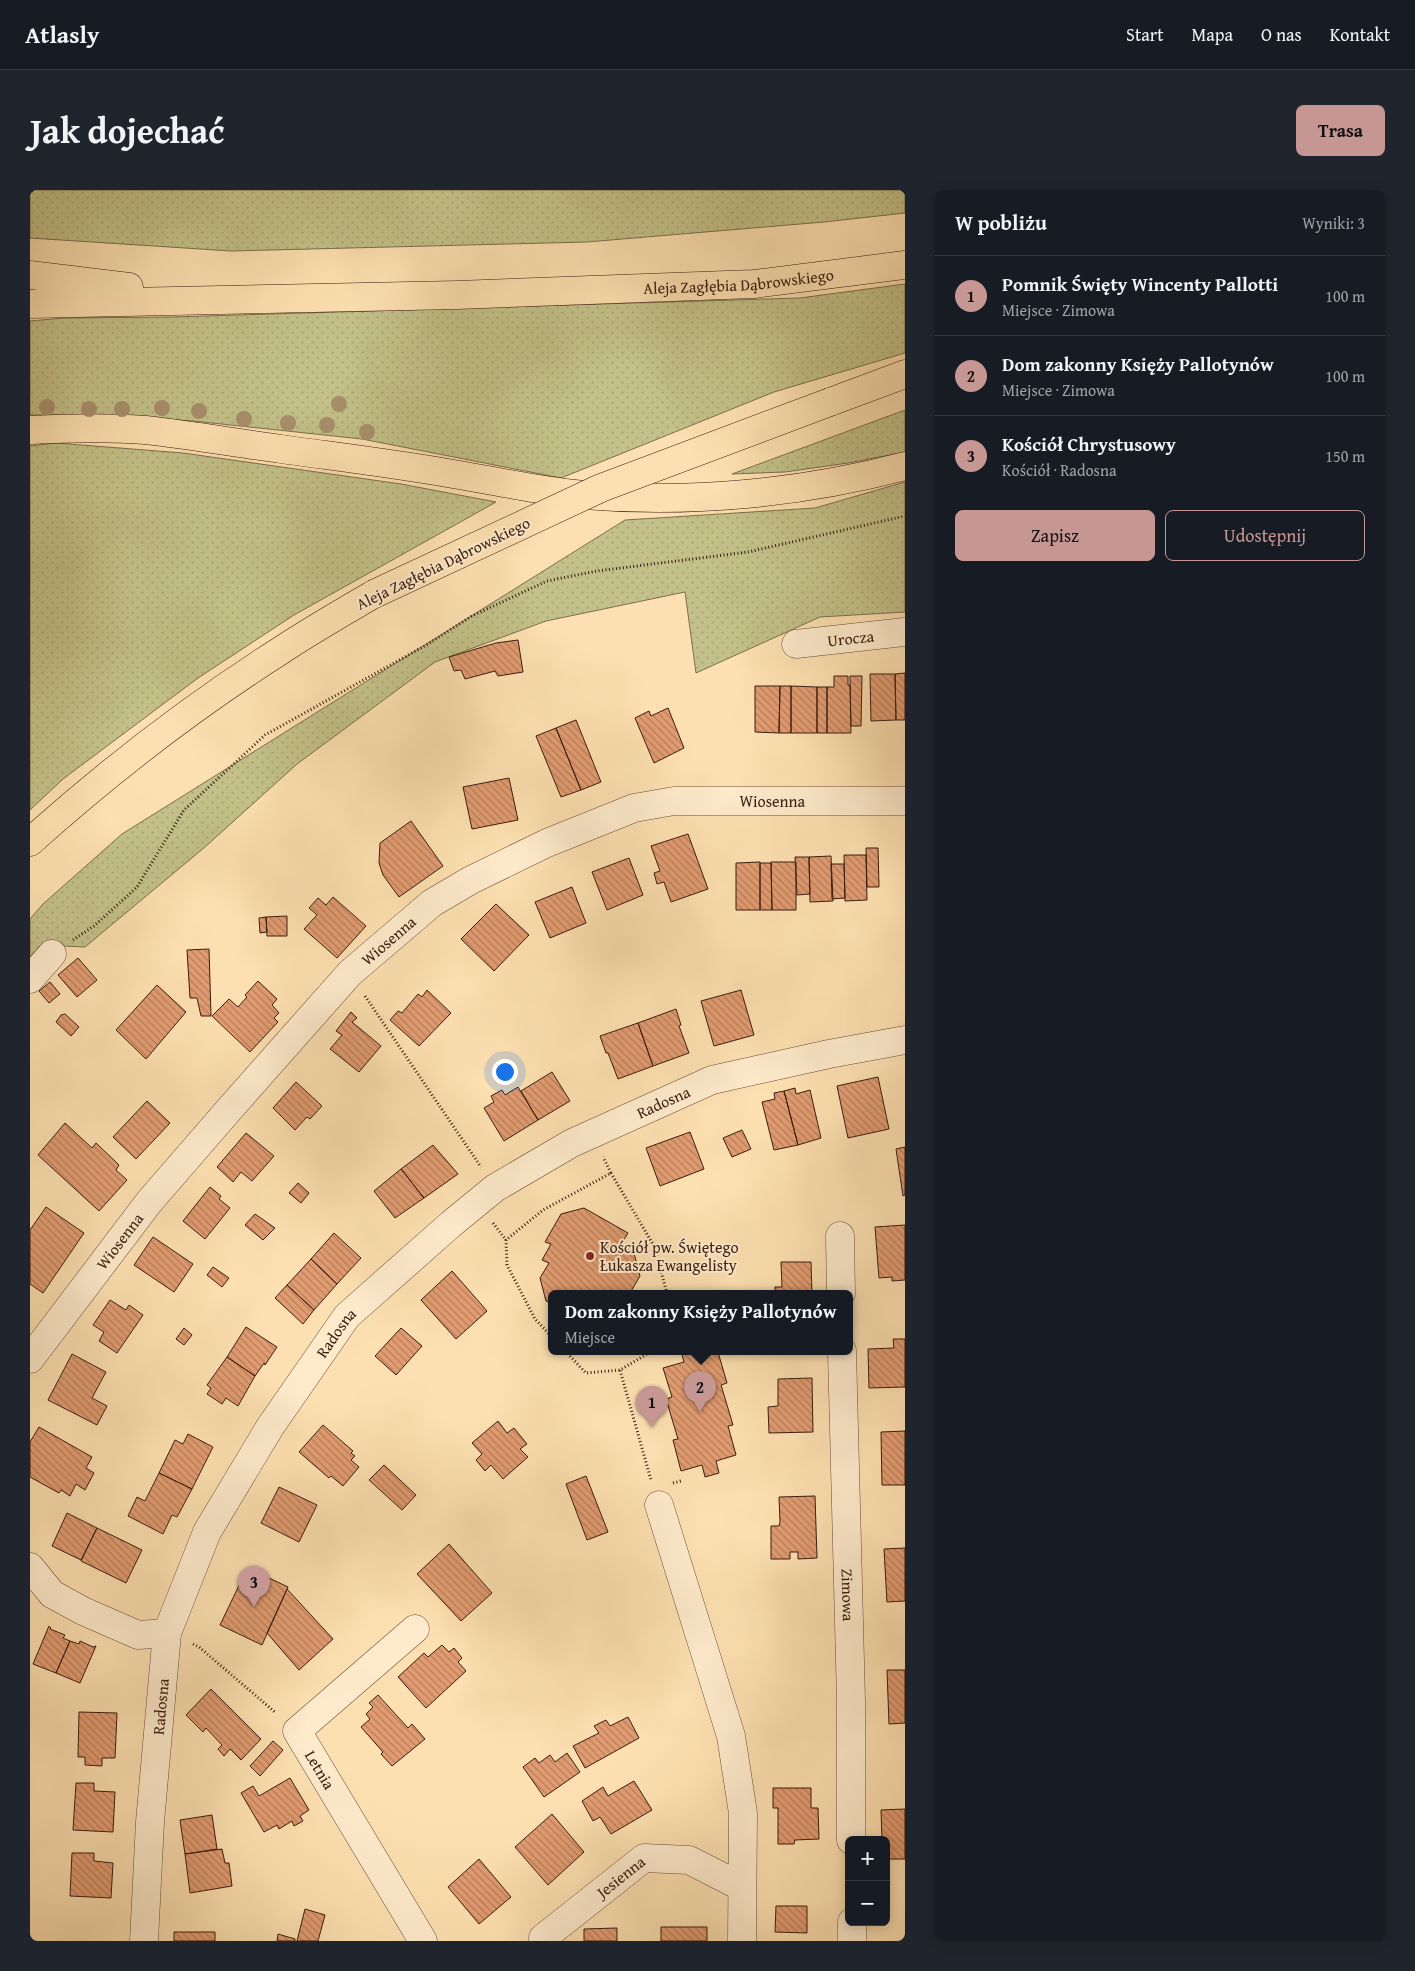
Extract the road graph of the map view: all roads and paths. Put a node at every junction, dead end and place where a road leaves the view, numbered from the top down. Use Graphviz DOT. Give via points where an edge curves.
graph roads {
  1 [pos="905,265"];
  2 [pos="30,275"];
  3 [pos="229,300"];
  4 [pos="30,304"];
  5 [pos="905,374"];
  6 [pos="30,430"];
  7 [pos="905,466"];
  8 [pos="905,516"];
  9 [pos="905,632"];
  10 [pos="796,644"];
  11 [pos="905,801"];
  12 [pos="30,842"];
  13 [pos="52,954"];
  14 [pos="350,973"];
  15 [pos="30,979"];
  16 [pos="905,1040"];
  17 [pos="599,1150"];
  18 [pos="611,1173"];
  19 [pos="495,1188"];
  20 [pos="489,1219"];
  21 [pos="840,1236"];
  22 [pos="506,1240"];
  23 [pos="666,1290"];
  24 [pos="841,1290"];
  25 [pos="548,1333"];
  26 [pos="569,1355"];
  27 [pos="645,1355"];
  28 [pos="842,1355"];
  29 [pos="30,1359"];
  30 [pos="620,1370"];
  31 [pos="680,1481"];
  32 [pos="661,1490"];
  33 [pos="30,1567"];
  34 [pos="415,1629"];
  35 [pos="167,1632"];
  36 [pos="199,1647"];
  37 [pos="298,1731"];
  38 [pos="851,1836"];
  39 [pos="742,1887"];
  40 [pos="852,1926"];
  41 [pos="543,1938"];
  42 [pos="144,1941"];
  43 [pos="423,1941"];
  44 [pos="742,1941"];
  45 [pos="852,1941"];
  1 -- 3 [label="main road, Aleja Zagłębia Dąbrowskiego" via="754,284"];
  2 -- 3 [label="main road"];
  3 -- 4 [label="main road, Aleja Zagłębia Dąbrowskiego"];
  5 -- 12 [label="main road, Aleja Zagłębia Dąbrowskiego, bridge" via="601,488 374,594 280,650 181,719"];
  6 -- 7 [label="main road" via="144,430 586,495 738,495 804,488"];
  8 -- 13 [label="path" via="748,552 596,571 546,581 472,616 265,735 184,810 137,887 94,926"];
  9 -- 10 [label="street, Urocza"];
  11 -- 14 [label="street, Wiosenna" via="674,801 634,808 547,843 470,880 432,903"];
  13 -- 15 [label="street"];
  14 -- 19 [label="path"];
  14 -- 29 [label="street, Wiosenna" via="149,1202"];
  16 -- 19 [label="street, Radosna" via="712,1080 572,1143"];
  17 -- 18 [label="path"];
  18 -- 22 [label="path" via="543,1210"];
  18 -- 23 [label="path" via="654,1246"];
  19 -- 35 [label="street, Radosna" via="347,1316 270,1427 206,1532"];
  20 -- 22 [label="path"];
  21 -- 24 [label="street"];
  22 -- 25 [label="path" via="507,1265 535,1319"];
  26 -- 30 [label="path" via="586,1373"];
  27 -- 30 [label="path"];
  28 -- 38 [label="street, Zimowa" via="851,1700"];
  30 -- 32 [label="path"];
  31 -- 32 [label="path"];
  32 -- 39 [label="street" via="731,1736 743,1813"];
  33 -- 35 [label="street" via="52,1594 83,1611 138,1635"];
  34 -- 37 [label="street, Letnia"];
  35 -- 42 [label="street, Radosna" via="150,1822"];
  36 -- 37 [label="path"];
  37 -- 43 [label="street, Letnia"];
  39 -- 41 [label="street, Jesienna" via="689,1860 644,1858"];
  39 -- 44 [label="street"];
  40 -- 45 [label="street"];
}
